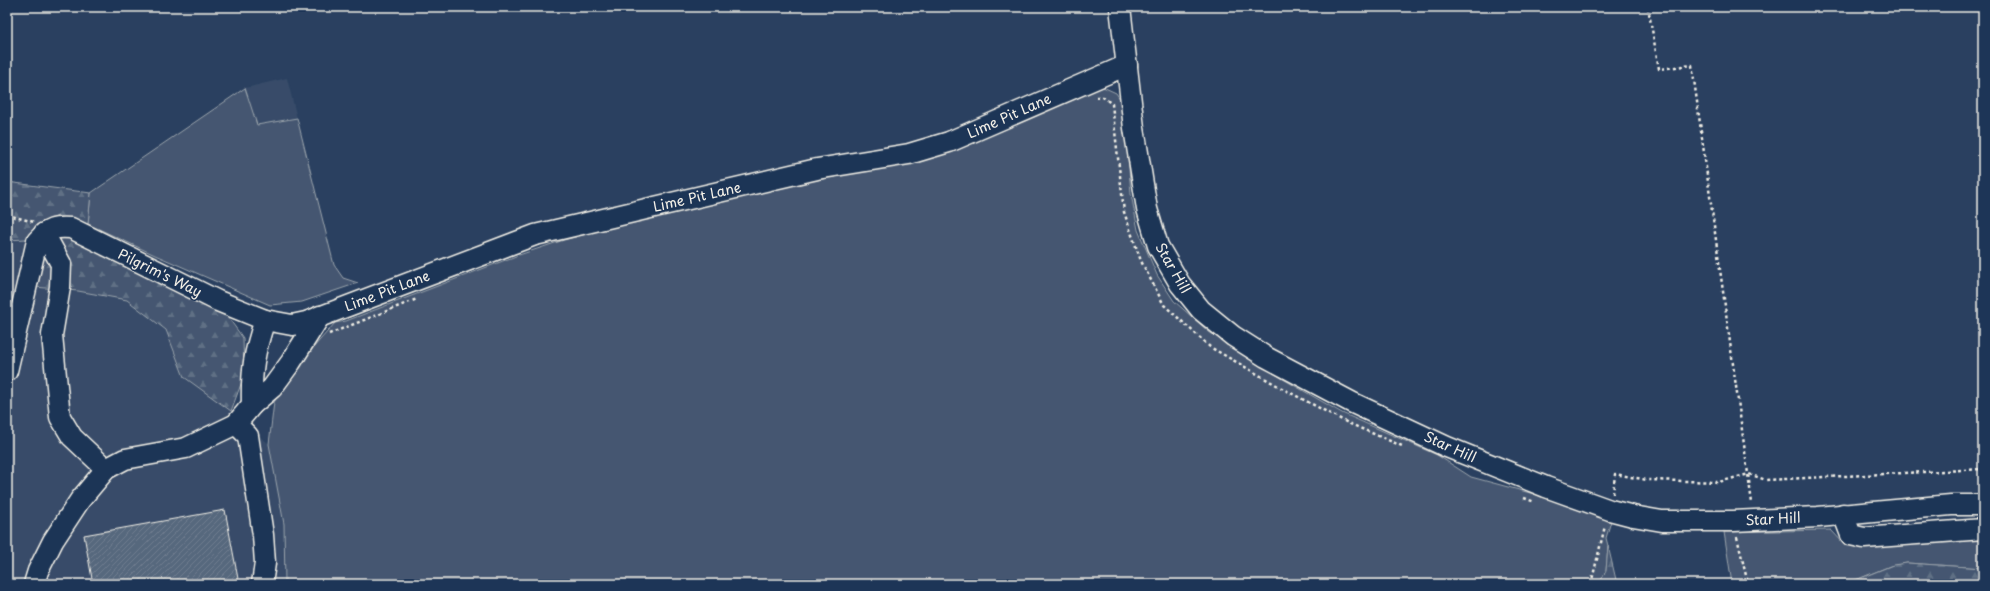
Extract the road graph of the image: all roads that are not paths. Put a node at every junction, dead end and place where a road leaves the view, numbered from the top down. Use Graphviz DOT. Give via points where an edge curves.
graph roads {
  1 [pos="1120,7"];
  2 [pos="1127,65"];
  3 [pos="50,230"];
  4 [pos="320,316"];
  5 [pos="265,320"];
  6 [pos="7,371"];
  7 [pos="252,405"];
  8 [pos="236,424"];
  9 [pos="106,469"];
  10 [pos="1983,505"];
  11 [pos="1843,514"];
  12 [pos="1983,528"];
  13 [pos="34,584"];
  14 [pos="262,584"];
  1 -- 2 [label="street, Star Hill"];
  2 -- 4 [label="street, Lime Pit Lane" via="949,142 916,152 817,169 535,235"];
  2 -- 11 [label="street, Star Hill" via="1134,128 1149,217 1158,246 1180,284 1201,310 1233,336 1266,357 1447,447 1546,487 1604,520 1733,521"];
  3 -- 5 [label="street, Pilgrim's Way" via="71,228 218,301"];
  3 -- 6 [label="street" via="37,241"];
  3 -- 9 [label="street" via="61,264 52,335 60,417 72,437"];
  4 -- 5 [label="street, Lime Pit Lane" via="292,325"];
  4 -- 7 [label="street" via="272,388"];
  5 -- 7 [label="street" via="254,352 251,378"];
  7 -- 8 [label="street"];
  8 -- 9 [label="street" via="186,448 125,459"];
  8 -- 14 [label="street" via="248,436 249,442 263,535 265,563"];
  9 -- 13 [label="street" via="80,500 53,541"];
  10 -- 11 [label="street, Star Hill" via="1951,505"];
  11 -- 12 [label="street" via="1851,535 1864,538"];
}
